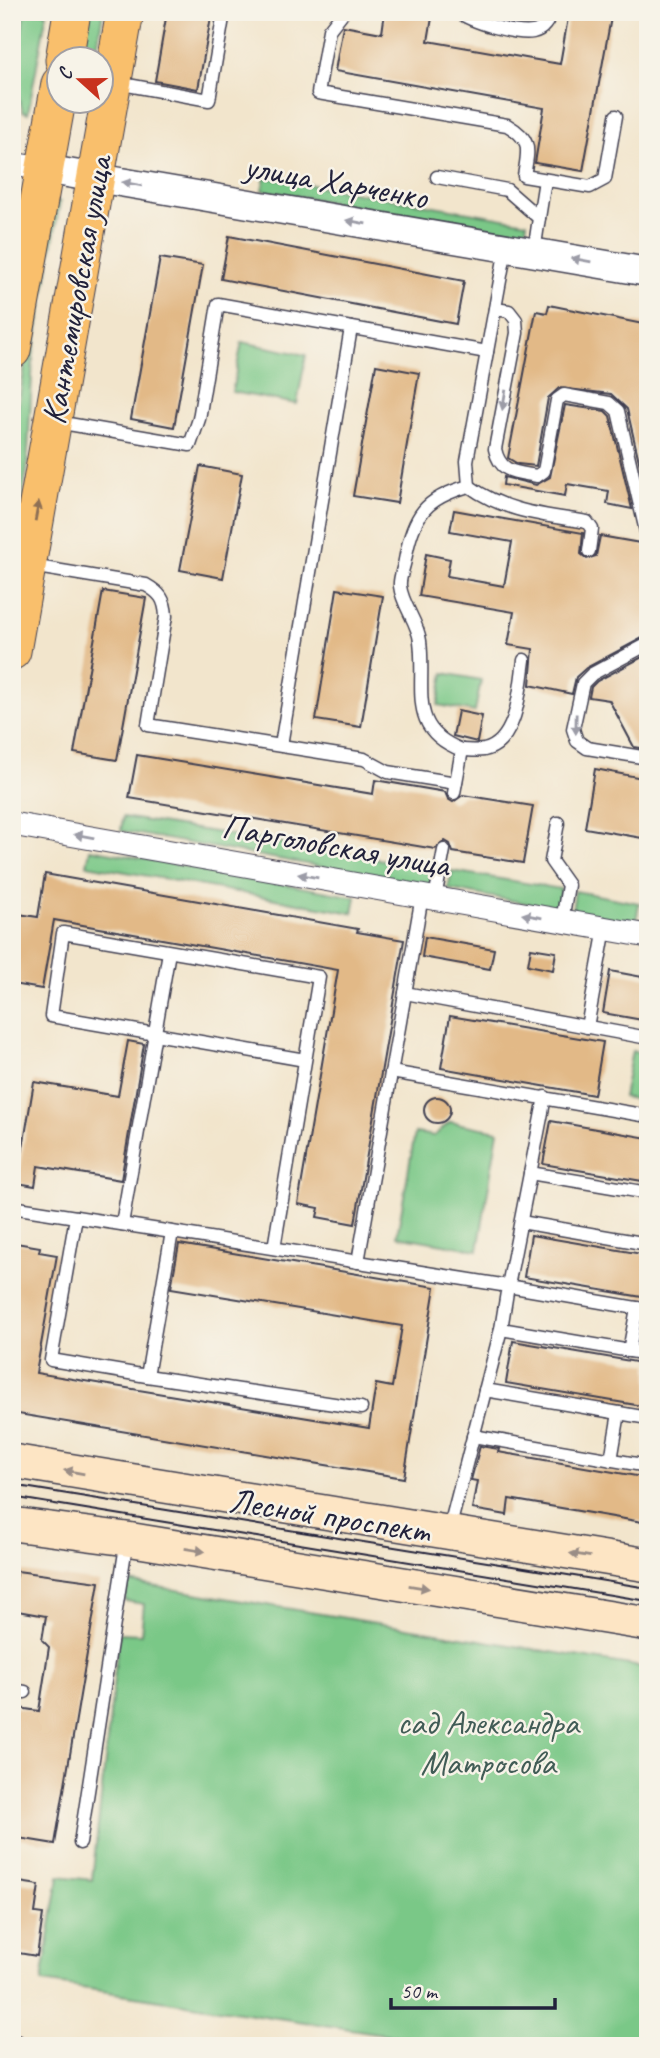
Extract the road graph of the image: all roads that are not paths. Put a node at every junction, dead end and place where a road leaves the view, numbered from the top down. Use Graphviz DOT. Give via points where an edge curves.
graph roads {
  1 [pos="72,12"];
  2 [pos="125,12"];
  3 [pos="225,12"];
  4 [pos="343,12"];
  5 [pos="459,12"];
  6 [pos="550,12"];
  7 [pos="66,46"];
  8 [pos="116,64"];
  9 [pos="116,83"];
  10 [pos="48,116"];
  11 [pos="107,116"];
  12 [pos="616,116"];
  13 [pos="28,167"];
  14 [pos="437,177"];
  15 [pos="96,178"];
  16 [pos="545,180"];
  17 [pos="539,218"];
  18 [pos="520,250"];
  19 [pos="648,272"];
  20 [pos="16,307"];
  21 [pos="495,309"];
  22 [pos="351,328"];
  23 [pos="12,351"];
  24 [pos="487,352"];
  25 [pos="53,421"];
  26 [pos="469,486"];
  27 [pos="648,540"];
  28 [pos="589,551"];
  29 [pos="27,565"];
  30 [pos="648,644"];
  31 [pos="12,651"];
  32 [pos="524,660"];
  33 [pos="281,745"];
  34 [pos="462,750"];
  35 [pos="642,758"];
  36 [pos="558,823"];
  37 [pos="12,824"];
  38 [pos="444,850"];
  39 [pos="429,897"];
  40 [pos="562,921"];
  41 [pos="605,928"];
  42 [pos="648,936"];
  43 [pos="169,951"];
  44 [pos="405,993"];
  45 [pos="587,1027"];
  46 [pos="155,1034"];
  47 [pos="648,1038"];
  48 [pos="306,1060"];
  49 [pos="391,1072"];
  50 [pos="545,1097"];
  51 [pos="648,1116"];
  52 [pos="530,1173"];
  53 [pos="648,1193"];
  54 [pos="12,1207"];
  55 [pos="75,1217"];
  56 [pos="521,1222"];
  57 [pos="122,1224"];
  58 [pos="172,1232"];
  59 [pos="648,1244"];
  60 [pos="274,1248"];
  61 [pos="358,1262"];
  62 [pos="508,1286"];
  63 [pos="642,1309"];
  64 [pos="501,1329"];
  65 [pos="629,1350"];
  66 [pos="648,1354"];
  67 [pos="147,1376"];
  68 [pos="485,1390"];
  69 [pos="361,1408"];
  70 [pos="619,1413"];
  71 [pos="648,1418"];
  72 [pos="473,1436"];
  73 [pos="611,1460"];
  74 [pos="12,1461"];
  75 [pos="648,1466"];
  76 [pos="12,1524"];
  77 [pos="449,1534"];
  78 [pos="127,1539"];
  79 [pos="648,1565"];
  80 [pos="648,1624"];
  81 [pos="80,1843"];
  1 -- 7 [label="main road"];
  2 -- 8 [label="main road, Кантемировская улица"];
  3 -- 9 [label="lane" via="209,100"];
  4 -- 16 [label="lane" via="329,30 318,93 507,125 522,134 528,148 524,176"];
  5 -- 6 [label="lane" via="476,22 533,32 543,28"];
  10 -- 13 [label="main road, Кантемировская улица"];
  11 -- 15 [label="main road, Кантемировская улица"];
  12 -- 16 [label="lane" via="605,179 590,187"];
  13 -- 15 [label="street, улица Харченко"];
  13 -- 20 [label="main road, Кантемировская улица"];
  14 -- 17 [label="lane" via="507,190"];
  18 -- 15 [label="street, улица Харченко, one-way"];
  15 -- 25 [label="main road, Кантемировская улица"];
  16 -- 17 [label="lane"];
  17 -- 18 [label="lane"];
  19 -- 18 [label="street, улица Харченко, one-way"];
  18 -- 21 [label="lane"];
  20 -- 23 [label="main road, Кантемировская улица"];
  21 -- 24 [label="lane"];
  21 -- 27 [label="lane, one-way" via="509,312 516,320 517,333 495,449 498,463 505,470 537,476 544,471 557,400 564,395 609,403 618,411"];
  22 -- 24 [label="lane"];
  22 -- 25 [label="lane" via="218,304 199,419 190,445"];
  22 -- 33 [label="lane"];
  24 -- 26 [label="lane" via="467,461"];
  29 -- 25 [label="main road, Кантемировская улица, one-way"];
  26 -- 28 [label="lane" via="510,509 587,522 592,529"];
  26 -- 34 [label="lane" via="443,493 420,511 409,536 400,586 420,638 426,725 445,743"];
  29 -- 31 [label="main road, Кантемировская улица"];
  29 -- 33 [label="lane" via="146,585 158,592 166,616 148,725"];
  30 -- 35 [label="lane, one-way" via="583,683 573,729 577,741 587,748"];
  32 -- 34 [label="lane" via="514,715 505,736 485,750"];
  33 -- 34 [label="lane" via="364,759 388,772 455,788"];
  36 -- 40 [label="lane" via="551,861 568,885"];
  39 -- 37 [label="street, Парголовская улица, one-way"];
  38 -- 39 [label="lane"];
  40 -- 39 [label="street, Парголовская улица, one-way"];
  39 -- 44 [label="lane"];
  40 -- 41 [label="street, Парголовская улица"];
  41 -- 42 [label="street, Парголовская улица"];
  41 -- 45 [label="lane"];
  43 -- 46 [label="lane"];
  43 -- 46 [label="lane" via="63,933 51,1016"];
  43 -- 48 [label="lane" via="319,977"];
  44 -- 45 [label="lane"];
  44 -- 49 [label="lane"];
  45 -- 47 [label="lane"];
  46 -- 48 [label="lane"];
  46 -- 57 [label="lane"];
  48 -- 60 [label="lane"];
  49 -- 50 [label="lane"];
  49 -- 61 [label="lane"];
  50 -- 51 [label="lane"];
  50 -- 52 [label="lane"];
  52 -- 53 [label="lane"];
  52 -- 56 [label="lane"];
  54 -- 55 [label="lane"];
  55 -- 57 [label="lane"];
  55 -- 67 [label="lane" via="51,1360"];
  56 -- 59 [label="lane"];
  56 -- 62 [label="lane"];
  57 -- 58 [label="lane"];
  58 -- 60 [label="lane"];
  58 -- 67 [label="lane"];
  60 -- 61 [label="lane"];
  61 -- 62 [label="lane"];
  62 -- 63 [label="lane"];
  62 -- 64 [label="lane"];
  63 -- 65 [label="lane"];
  64 -- 65 [label="lane"];
  64 -- 68 [label="lane"];
  65 -- 66 [label="lane"];
  67 -- 69 [label="lane"];
  68 -- 70 [label="lane"];
  68 -- 72 [label="lane"];
  70 -- 71 [label="lane"];
  70 -- 73 [label="lane"];
  72 -- 73 [label="lane"];
  72 -- 77 [label="lane"];
  73 -- 75 [label="lane"];
  77 -- 74 [label="main road, Лесной проспект, one-way"];
  76 -- 78 [label="main road, Лесной проспект"];
  79 -- 77 [label="main road, Лесной проспект, one-way"];
  78 -- 80 [label="main road, Лесной проспект, one-way"];
  78 -- 81 [label="lane"];
}
